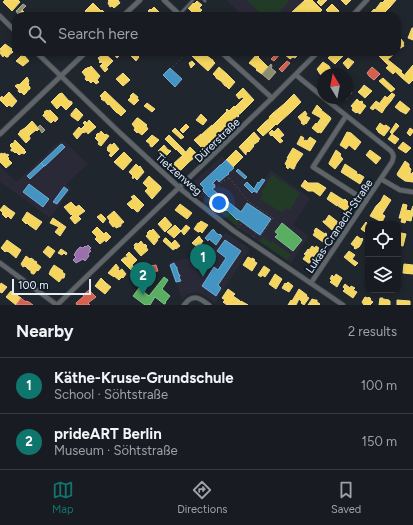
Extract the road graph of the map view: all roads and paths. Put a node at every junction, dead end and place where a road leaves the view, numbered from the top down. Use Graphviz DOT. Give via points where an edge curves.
graph roads {
  1 [pos="140,0"];
  2 [pos="164,0"];
  3 [pos="193,0"];
  4 [pos="367,0"];
  5 [pos="128,12"];
  6 [pos="177,12"];
  7 [pos="183,12"];
  8 [pos="356,12"];
  9 [pos="0,16"];
  10 [pos="12,28"];
  11 [pos="40,56"];
  12 [pos="82,56"];
  13 [pos="183,56"];
  14 [pos="225,56"];
  15 [pos="314,56"];
  16 [pos="173,67"];
  17 [pos="296,75"];
  18 [pos="60,76"];
  19 [pos="317,92"];
  20 [pos="272,98"];
  21 [pos="331,104"];
  22 [pos="346,116"];
  23 [pos="0,134"];
  24 [pos="227,175"];
  25 [pos="230,178"];
  26 [pos="381,179"];
  27 [pos="215,187"];
  28 [pos="180,188"];
  29 [pos="204,192"];
  30 [pos="413,192"];
  31 [pos="199,197"];
  32 [pos="366,200"];
  33 [pos="242,222"];
  34 [pos="246,226"];
  35 [pos="238,228"];
  36 [pos="262,236"];
  37 [pos="252,238"];
  38 [pos="0,263"];
  39 [pos="311,283"];
  40 [pos="57,305"];
  41 [pos="184,305"];
  42 [pos="209,305"];
  43 [pos="343,305"];
  1 -- 5 [label="street"];
  2 -- 6 [label="street"];
  3 -- 7 [label="lane"];
  4 -- 8 [label="street"];
  9 -- 10 [label="street"];
  11 -- 18 [label="street, Tietzenweg"];
  12 -- 18 [label="street"];
  13 -- 16 [label="path"];
  14 -- 20 [label="street"];
  15 -- 17 [label="street, Dürerstraße"];
  17 -- 19 [label="street, Lukas-Cranach-Straße"];
  17 -- 20 [label="street, Dürerstraße"];
  18 -- 23 [label="street"];
  18 -- 28 [label="street, Tietzenweg"];
  20 -- 28 [label="street, Dürerstraße"];
  21 -- 22 [label="street, Lukas-Cranach-Straße"];
  22 -- 26 [label="street, Lukas-Cranach-Straße" via="393,154 394,159"];
  22 -- 32 [label="street" via="313,167"];
  24 -- 25 [label="path"];
  25 -- 27 [label="path"];
  25 -- 36 [label="path" via="248,201 273,218"];
  26 -- 30 [label="street" via="400,190"];
  26 -- 32 [label="street, Lukas-Cranach-Straße"];
  28 -- 39 [label="street, Tietzenweg" via="234,231"];
  28 -- 40 [label="street, Dürerstraße"];
  29 -- 31 [label="path"];
  32 -- 39 [label="street, Lukas-Cranach-Straße"];
  33 -- 35 [label="path"];
  34 -- 37 [label="path" via="256,233"];
  38 -- 40 [label="street"];
  39 -- 43 [label="street, Tietzenweg"];
  41 -- 42 [label="street" via="188,300 196,298"];
}
